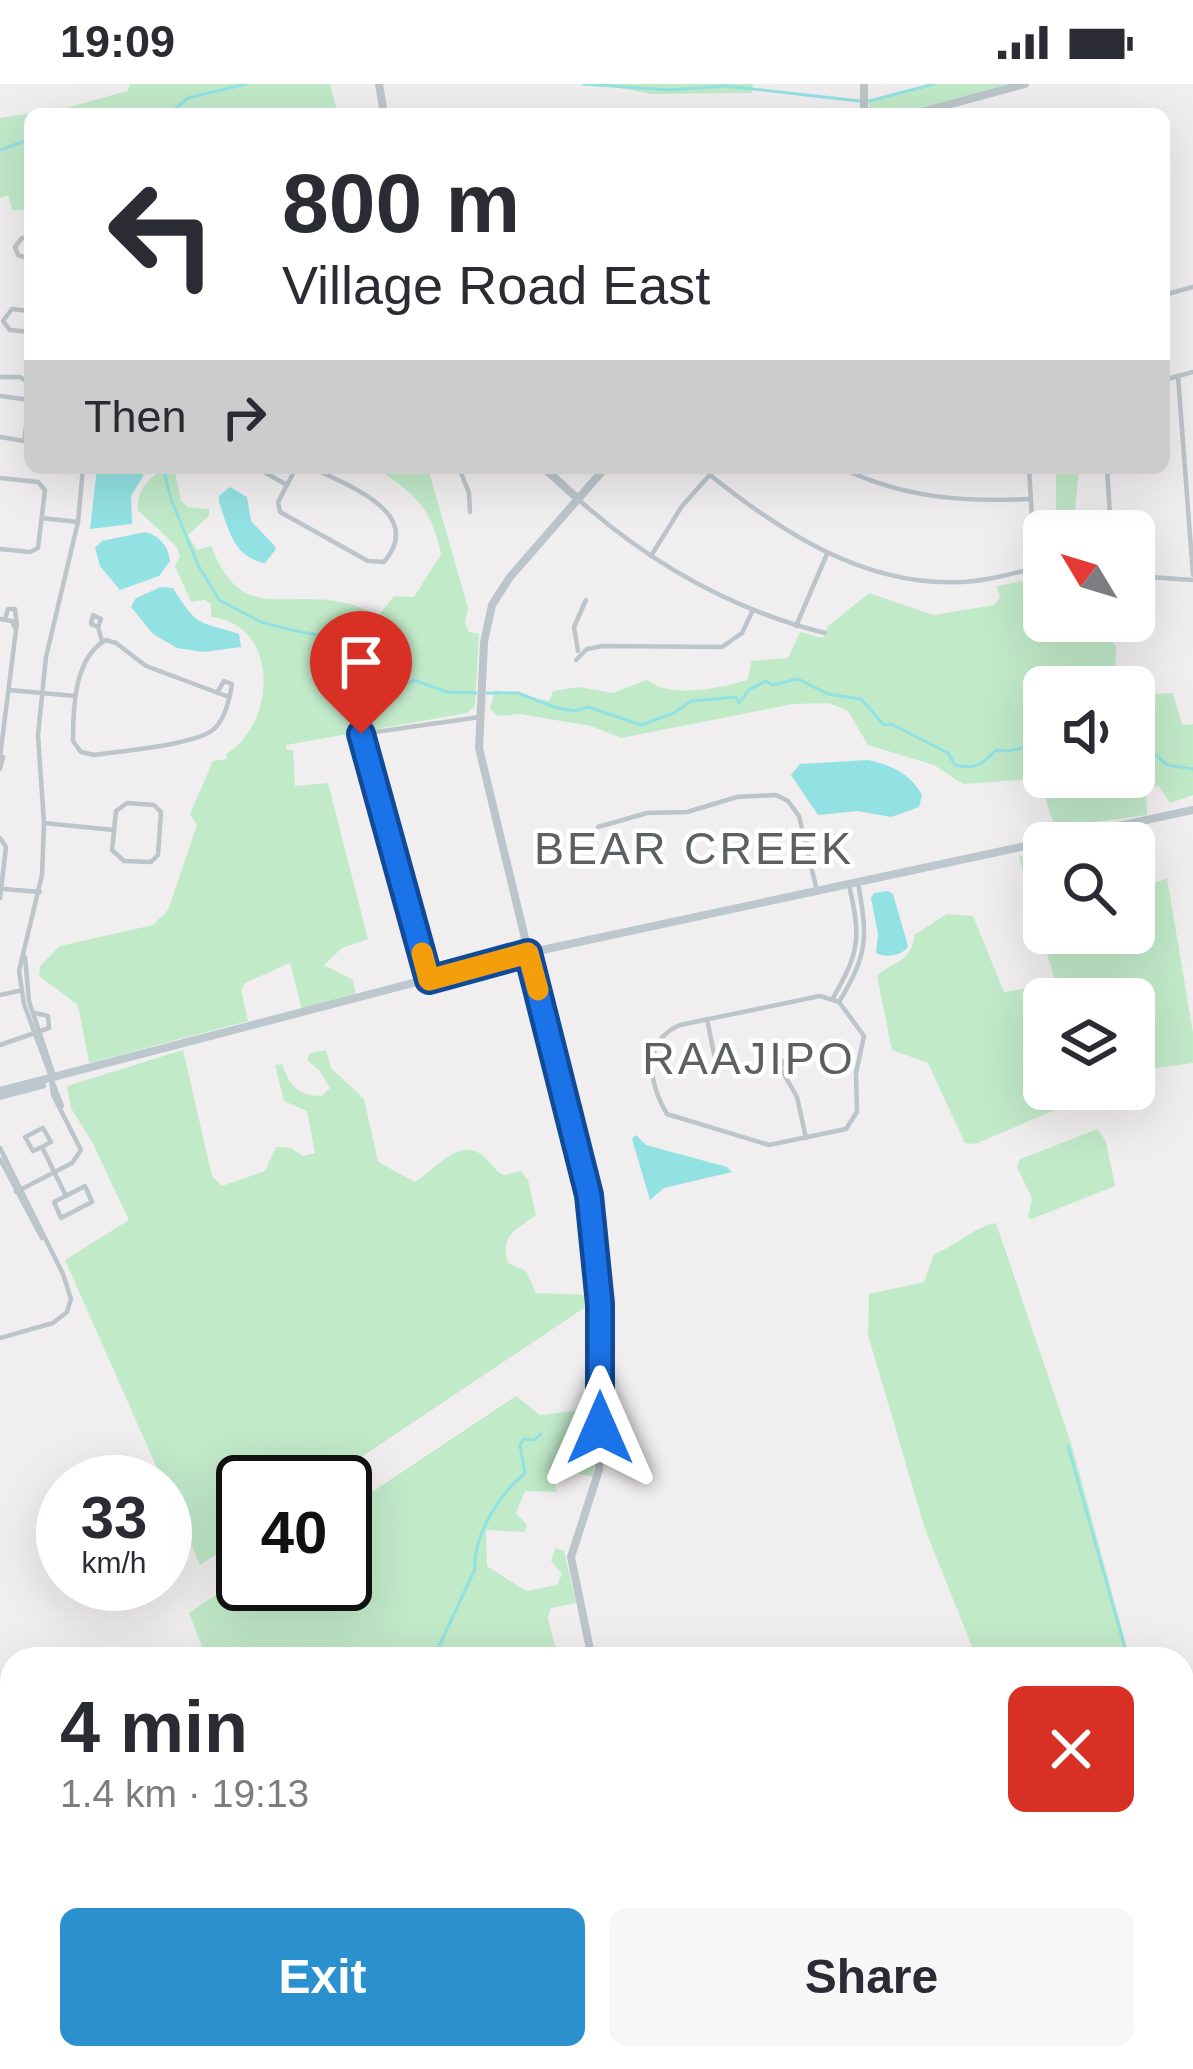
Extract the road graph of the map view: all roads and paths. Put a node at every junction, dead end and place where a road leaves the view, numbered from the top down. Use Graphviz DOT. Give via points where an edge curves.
graph roads {
  1 [pos="1024,84"];
  2 [pos="936,108"];
  3 [pos="24,310"];
  4 [pos="24,331"];
  5 [pos="1193,372"];
  6 [pos="1178,376"];
  7 [pos="1170,378"];
  8 [pos="82,474"];
  9 [pos="268,474"];
  10 [pos="293,474"];
  11 [pos="323,474"];
  12 [pos="461,474"];
  13 [pos="551,474"];
  14 [pos="600,474"];
  15 [pos="857,474"];
  16 [pos="1029,474"];
  17 [pos="1107,474"];
  18 [pos="710,475"];
  19 [pos="0,478"];
  20 [pos="287,485"];
  21 [pos="578,499"];
  22 [pos="1030,499"];
  23 [pos="1110,510"];
  24 [pos="470,512"];
  25 [pos="42,518"];
  26 [pos="78,522"];
  27 [pos="0,549"];
  28 [pos="828,553"];
  29 [pos="651,556"];
  30 [pos="1155,577"];
  31 [pos="1193,578"];
  32 [pos="586,600"];
  33 [pos="753,610"];
  34 [pos="3,619"];
  35 [pos="796,626"];
  36 [pos="98,627"];
  37 [pos="16,630"];
  38 [pos="824,633"];
  39 [pos="102,641"];
  40 [pos="9,690"];
  41 [pos="217,692"];
  42 [pos="42,693"];
  43 [pos="76,696"];
  44 [pos="230,697"];
  45 [pos="480,717"];
  46 [pos="2,754"];
  47 [pos="0,769"];
  48 [pos="1193,810"];
  49 [pos="44,824"];
  50 [pos="598,827"];
  51 [pos="114,830"];
  52 [pos="0,838"];
  53 [pos="853,883"];
  54 [pos="817,891"];
  55 [pos="40,892"];
  56 [pos="0,893"];
  57 [pos="528,953"];
  58 [pos="429,980"];
  59 [pos="24,990"];
  60 [pos="0,995"];
  61 [pos="836,1000"];
  62 [pos="32,1014"];
  63 [pos="707,1019"];
  64 [pos="39,1034"];
  65 [pos="0,1045"];
  66 [pos="782,1060"];
  67 [pos="716,1064"];
  68 [pos="53,1082"];
  69 [pos="0,1093"];
  70 [pos="806,1138"];
  71 [pos="42,1147"];
  72 [pos="0,1148"];
  73 [pos="0,1159"];
  74 [pos="55,1172"];
  75 [pos="18,1191"];
  76 [pos="66,1196"];
  77 [pos="0,1338"];
  78 [pos="590,1647"];
  1 -- 2 [label="street"];
  3 -- 4 [label="street" via="12,308 3,318 10,330"];
  5 -- 6 [label="street"];
  6 -- 7 [label="street"];
  6 -- 31 [label="street"];
  8 -- 26 [label="street"];
  9 -- 20 [label="street"];
  10 -- 20 [label="street"];
  11 -- 20 [label="street" via="389,512 397,538 384,562 368,561 280,512"];
  12 -- 24 [label="street"];
  13 -- 21 [label="street"];
  14 -- 21 [label="street"];
  15 -- 22 [label="street" via="930,497"];
  16 -- 22 [label="street"];
  17 -- 23 [label="street"];
  18 -- 28 [label="street" via="776,526"];
  18 -- 29 [label="street"];
  19 -- 25 [label="street" via="40,483"];
  21 -- 29 [label="street"];
  21 -- 45 [label="street" via="492,604"];
  22 -- 28 [label="street" via="1035,568 936,582"];
  25 -- 26 [label="street"];
  25 -- 27 [label="street" via="37,550"];
  26 -- 42 [label="street"];
  28 -- 35 [label="street"];
  29 -- 33 [label="street"];
  30 -- 31 [label="street"];
  32 -- 33 [label="street" via="574,627 577,657 603,646 722,647 742,633"];
  33 -- 35 [label="street"];
  34 -- 37 [label="street"];
  34 -- 37 [label="street" via="15,609"];
  35 -- 38 [label="street"];
  36 -- 39 [label="street"];
  37 -- 40 [label="street"];
  39 -- 41 [label="street"];
  39 -- 43 [label="street"];
  40 -- 42 [label="street"];
  40 -- 46 [label="street"];
  41 -- 44 [label="street"];
  41 -- 44 [label="street" via="229,681"];
  42 -- 43 [label="street"];
  42 -- 49 [label="street"];
  43 -- 44 [label="street" via="74,741 94,755 205,735"];
  45 -- 57 [label="street" via="481,769"];
  45 -- 58 [label="street" via="361,734"];
  46 -- 47 [label="street"];
  48 -- 53 [label="main road"];
  49 -- 51 [label="street"];
  49 -- 55 [label="street"];
  50 -- 54 [label="street" via="776,795 799,816"];
  51 -- 51 [label="street" via="120,860 157,858 157,806 121,805"];
  52 -- 56 [label="street"];
  53 -- 54 [label="main road"];
  53 -- 61 [label="street" via="864,956"];
  54 -- 57 [label="main road"];
  55 -- 56 [label="street"];
  55 -- 59 [label="street" via="19,971"];
  57 -- 58 [label="main road"];
  57 -- 78 [label="street" via="589,1195 599,1282 598,1480 572,1557"];
  58 -- 68 [label="main road"];
  59 -- 60 [label="street"];
  59 -- 62 [label="street"];
  61 -- 63 [label="street" via="814,996"];
  61 -- 70 [label="street" via="864,1036 855,1119 845,1130"];
  62 -- 64 [label="street"];
  62 -- 64 [label="street" via="50,1019"];
  63 -- 67 [label="street"];
  63 -- 70 [label="street" via="673,1027 653,1047 667,1114 769,1145"];
  64 -- 65 [label="street"];
  64 -- 68 [label="street"];
  66 -- 70 [label="street"];
  68 -- 69 [label="main road"];
  68 -- 74 [label="street" via="81,1150"];
  71 -- 74 [label="street"];
  72 -- 75 [label="street"];
  73 -- 75 [label="street"];
  74 -- 75 [label="street"];
  74 -- 76 [label="street"];
  75 -- 77 [label="street" via="71,1299 53,1323"];
  76 -- 76 [label="street" via="85,1186 92,1202 62,1218 54,1202"];
}
